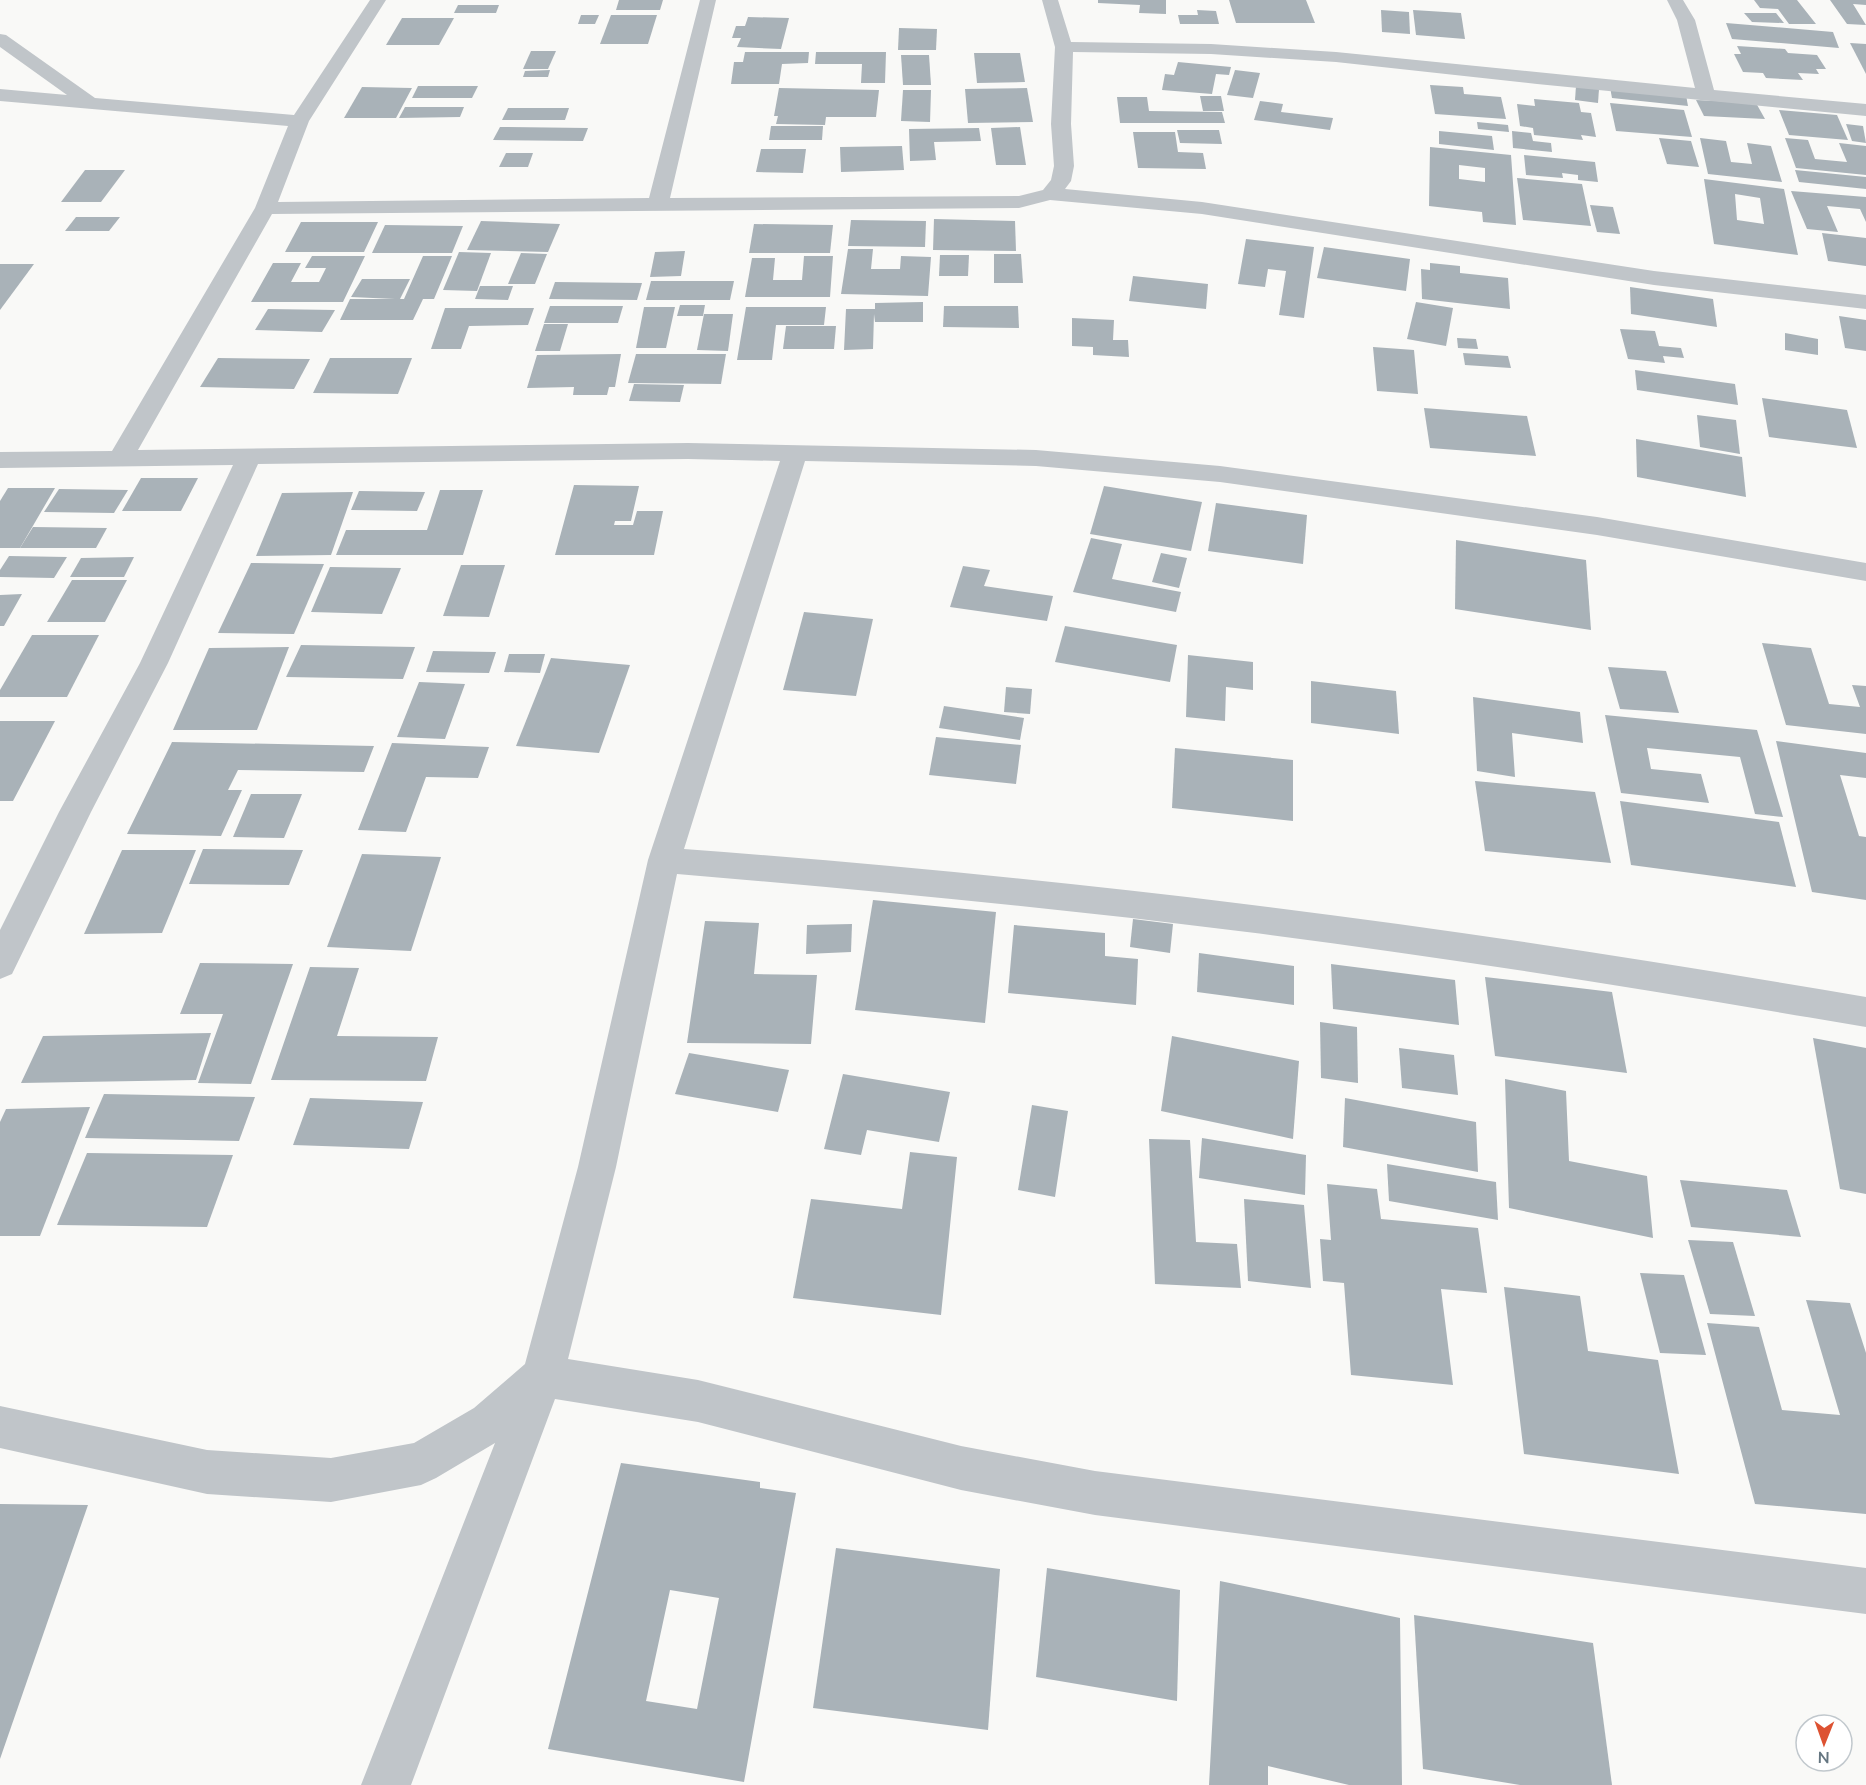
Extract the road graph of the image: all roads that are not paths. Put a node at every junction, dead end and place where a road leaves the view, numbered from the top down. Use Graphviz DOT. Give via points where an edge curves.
graph roads {
  1 [pos="378,0"];
  2 [pos="708,0"];
  3 [pos="1050,0"];
  4 [pos="1675,0"];
  5 [pos="0,39"];
  6 [pos="1064,46"];
  7 [pos="1706,94"];
  8 [pos="0,95"];
  9 [pos="92,104"];
  10 [pos="1866,110"];
  11 [pos="299,121"];
  12 [pos="1050,194"];
  13 [pos="658,204"];
  14 [pos="265,208"];
  15 [pos="1866,302"];
  16 [pos="795,454"];
  17 [pos="249,457"];
  18 [pos="120,459"];
  19 [pos="0,460"];
  20 [pos="1866,572"];
  21 [pos="664,860"];
  22 [pos="0,964"];
  23 [pos="1866,1012"];
  24 [pos="543,1376"];
  25 [pos="0,1427"];
  26 [pos="1866,1591"];
  27 [pos="386,1785"];
  1 -- 11 [label="street"];
  2 -- 13 [label="street"];
  3 -- 6 [label="street"];
  4 -- 7 [label="street" via="1686,20"];
  5 -- 9 [label="street"];
  6 -- 7 [label="street" via="1274,52"];
  6 -- 12 [label="street" via="1064,166 1061,181"];
  7 -- 10 [label="street"];
  8 -- 9 [label="street"];
  9 -- 11 [label="street"];
  11 -- 14 [label="street"];
  12 -- 13 [label="street" via="1019,202 982,204"];
  12 -- 15 [label="street" via="1202,208 1654,278"];
  13 -- 14 [label="street"];
  14 -- 18 [label="street"];
  16 -- 17 [label="street" via="688,451"];
  16 -- 20 [label="street" via="1036,458 1220,474 1597,526"];
  16 -- 21 [label="street"];
  17 -- 18 [label="street"];
  17 -- 22 [label="street" via="154,663"];
  18 -- 19 [label="street"];
  21 -- 23 [label="street" via="908,880 1170,909 1620,971"];
  21 -- 24 [label="street" via="597,1167"];
  24 -- 25 [label="street" via="489,1423 420,1464 331,1480 207,1472"];
  24 -- 26 [label="street" via="698,1401 961,1468 1095,1493"];
  24 -- 27 [label="street"];
}
